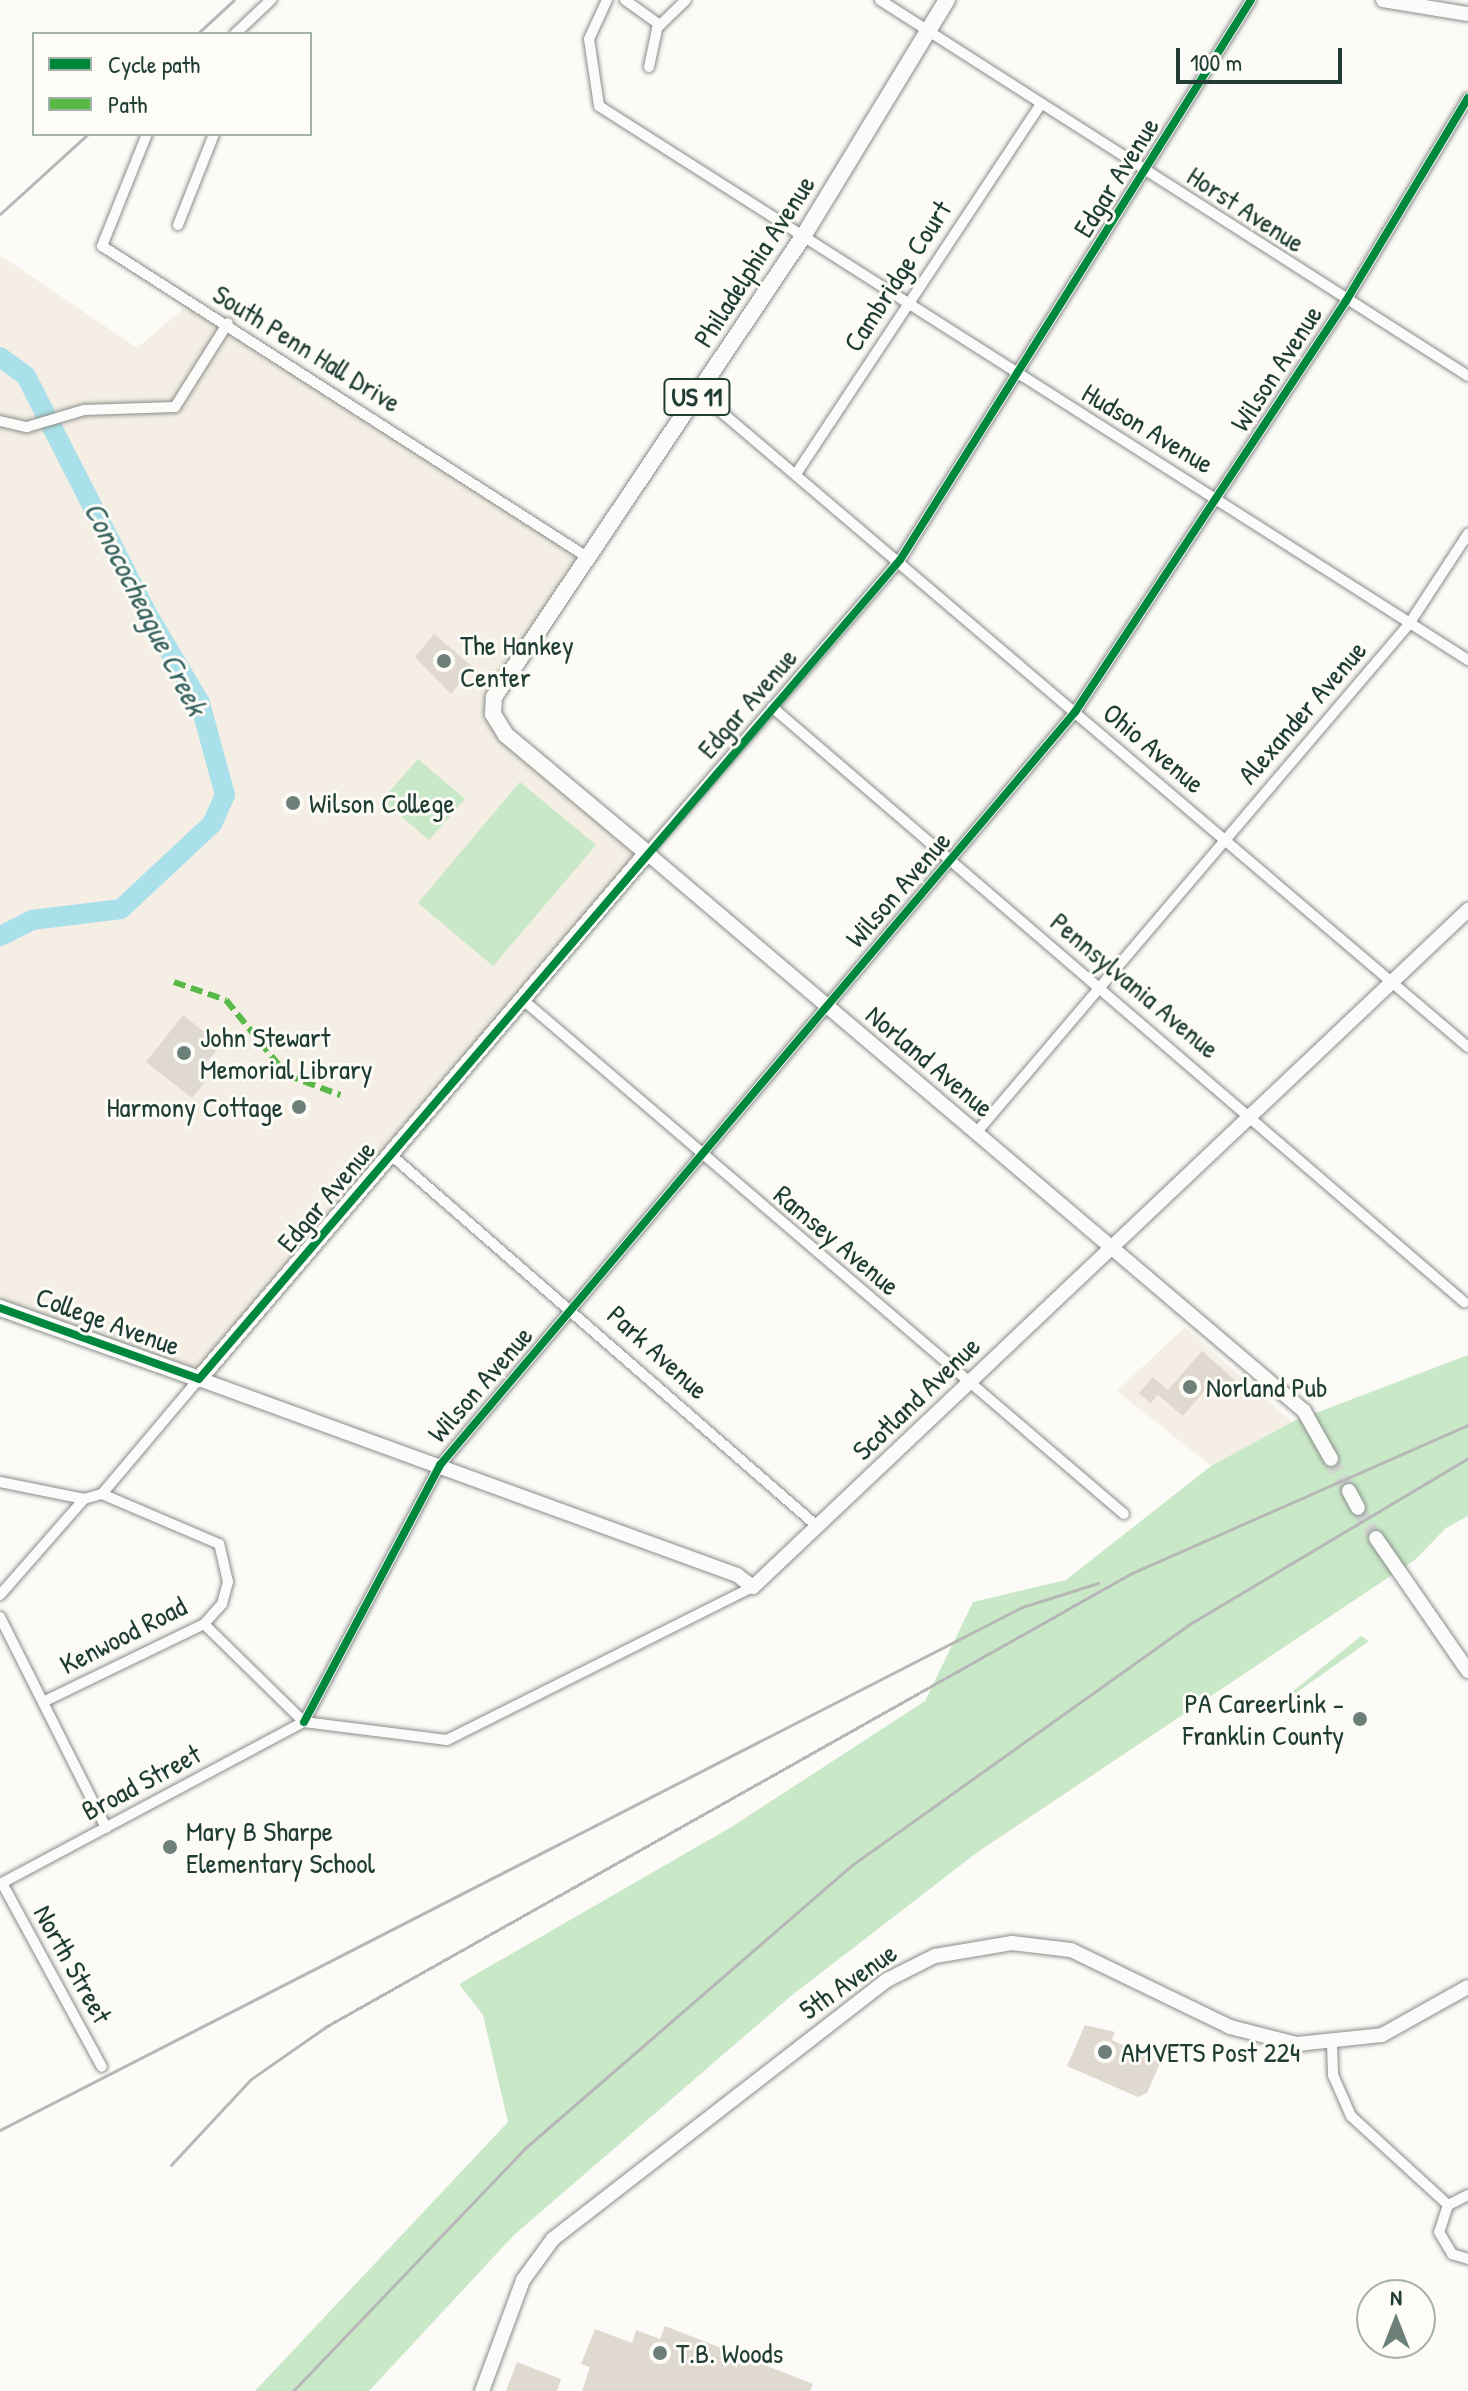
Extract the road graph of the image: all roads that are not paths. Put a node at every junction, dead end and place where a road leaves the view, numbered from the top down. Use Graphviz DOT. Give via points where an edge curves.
graph roads {
  1 [pos="271,0"];
  2 [pos="607,0"];
  3 [pos="625,0"];
  4 [pos="686,0"];
  5 [pos="880,0"];
  6 [pos="947,0"];
  7 [pos="1251,0"];
  8 [pos="1383,0"];
  9 [pos="1468,14"];
  10 [pos="660,25"];
  11 [pos="237,32"];
  12 [pos="928,33"];
  13 [pos="649,67"];
  14 [pos="1468,98"];
  15 [pos="1040,105"];
  16 [pos="146,136"];
  17 [pos="206,136"];
  18 [pos="1145,173"];
  19 [pos="178,225"];
  20 [pos="804,235"];
  21 [pos="1346,301"];
  22 [pos="908,305"];
  23 [pos="228,323"];
  24 [pos="1468,376"];
  25 [pos="1016,377"];
  26 [pos="699,393"];
  27 [pos="0,421"];
  28 [pos="796,474"];
  29 [pos="1218,498"];
  30 [pos="1468,534"];
  31 [pos="587,557"];
  32 [pos="900,560"];
  33 [pos="1409,624"];
  34 [pos="1468,660"];
  35 [pos="492,706"];
  36 [pos="772,707"];
  37 [pos="1075,712"];
  38 [pos="1224,839"];
  39 [pos="647,853"];
  40 [pos="953,860"];
  41 [pos="1468,910"];
  42 [pos="1391,983"];
  43 [pos="1101,987"];
  44 [pos="522,999"];
  45 [pos="826,1006"];
  46 [pos="1468,1047"];
  47 [pos="1252,1116"];
  48 [pos="976,1133"];
  49 [pos="390,1154"];
  50 [pos="698,1155"];
  51 [pos="1112,1247"];
  52 [pos="1464,1302"];
  53 [pos="0,1308"];
  54 [pos="573,1309"];
  55 [pos="199,1379"];
  56 [pos="971,1382"];
  57 [pos="1331,1459"];
  58 [pos="440,1465"];
  59 [pos="0,1482"];
  60 [pos="1349,1491"];
  61 [pos="102,1494"];
  62 [pos="84,1499"];
  63 [pos="1358,1508"];
  64 [pos="1124,1514"];
  65 [pos="818,1527"];
  66 [pos="1376,1538"];
  67 [pos="753,1587"];
  68 [pos="0,1595"];
  69 [pos="0,1617"];
  70 [pos="204,1624"];
  71 [pos="1468,1671"];
  72 [pos="43,1702"];
  73 [pos="304,1722"];
  74 [pos="106,1828"];
  75 [pos="1,1883"];
  76 [pos="1468,1987"];
  77 [pos="1332,2044"];
  78 [pos="102,2067"];
  79 [pos="1468,2195"];
  80 [pos="1448,2205"];
  81 [pos="1468,2259"];
  82 [pos="482,2391"];
  1 -- 11 [label="street"];
  2 -- 20 [label="street, Hudson Avenue" via="589,39 599,106"];
  3 -- 10 [label="street"];
  4 -- 10 [label="street"];
  5 -- 12 [label="street, Horst Avenue"];
  6 -- 12 [label="main road, Philadelphia Avenue / US 11"];
  7 -- 18 [label="street, Edgar Avenue"];
  8 -- 9 [label="street"];
  10 -- 13 [label="street"];
  12 -- 15 [label="street, Horst Avenue"];
  12 -- 20 [label="main road, Philadelphia Avenue / US 11"];
  14 -- 21 [label="street, Wilson Avenue"];
  15 -- 18 [label="street, Horst Avenue"];
  15 -- 22 [label="street, Cambridge Court"];
  16 -- 23 [label="street, South Penn Hall Drive" via="102,246 152,283"];
  17 -- 19 [label="street"];
  18 -- 21 [label="street, Horst Avenue"];
  18 -- 25 [label="street, Edgar Avenue"];
  20 -- 22 [label="street, Hudson Avenue"];
  20 -- 26 [label="main road, Philadelphia Avenue / US 11"];
  21 -- 24 [label="street, Horst Avenue"];
  21 -- 29 [label="street, Wilson Avenue"];
  22 -- 25 [label="street, Hudson Avenue"];
  22 -- 28 [label="street, Cambridge Court"];
  23 -- 27 [label="street" via="175,407 78,411 46,424"];
  23 -- 31 [label="street, South Penn Hall Drive"];
  25 -- 29 [label="street, Hudson Avenue"];
  25 -- 32 [label="street, Edgar Avenue"];
  26 -- 28 [label="street, Ohio Avenue"];
  26 -- 31 [label="main road, Philadelphia Avenue / US 11"];
  28 -- 32 [label="street, Ohio Avenue"];
  29 -- 33 [label="street, Hudson Avenue"];
  29 -- 37 [label="street, Wilson Avenue"];
  30 -- 33 [label="street, Alexander Avenue"];
  31 -- 35 [label="main road, Philadelphia Avenue / US 11" via="504,678"];
  32 -- 36 [label="street, Edgar Avenue"];
  32 -- 37 [label="street, Ohio Avenue"];
  33 -- 34 [label="street, Hudson Avenue"];
  33 -- 38 [label="street, Alexander Avenue"];
  35 -- 39 [label="main road, Norland Avenue / US 11" via="506,735"];
  36 -- 39 [label="street, Edgar Avenue"];
  36 -- 40 [label="street, Pennsylvania Avenue"];
  37 -- 38 [label="street, Ohio Avenue"];
  37 -- 40 [label="street, Wilson Avenue"];
  38 -- 42 [label="street, Ohio Avenue"];
  38 -- 43 [label="street, Alexander Avenue"];
  39 -- 44 [label="main road, Edgar Avenue"];
  39 -- 45 [label="street, Norland Avenue"];
  40 -- 43 [label="street, Pennsylvania Avenue"];
  40 -- 45 [label="street, Wilson Avenue"];
  41 -- 42 [label="street, Scotland Avenue"];
  42 -- 46 [label="street, Ohio Avenue"];
  42 -- 47 [label="street, Scotland Avenue"];
  43 -- 47 [label="street, Pennsylvania Avenue"];
  43 -- 48 [label="street, Alexander Avenue"];
  44 -- 49 [label="main road, Edgar Avenue"];
  44 -- 50 [label="street, Ramsey Avenue"];
  45 -- 48 [label="street, Norland Avenue"];
  45 -- 50 [label="street, Wilson Avenue"];
  47 -- 51 [label="street, Scotland Avenue"];
  47 -- 52 [label="street, Pennsylvania Avenue"];
  48 -- 51 [label="street, Norland Avenue"];
  49 -- 54 [label="street, Park Avenue"];
  49 -- 55 [label="main road, Edgar Avenue"];
  50 -- 54 [label="street, Wilson Avenue"];
  50 -- 56 [label="street, Ramsey Avenue"];
  51 -- 56 [label="street, Scotland Avenue"];
  51 -- 57 [label="street, Norland Avenue" via="1304,1411"];
  53 -- 55 [label="main road, College Avenue"];
  54 -- 58 [label="street, Wilson Avenue"];
  54 -- 65 [label="street, Park Avenue"];
  55 -- 58 [label="street, College Avenue"];
  55 -- 61 [label="street, Edgar Avenue"];
  56 -- 64 [label="street, Ramsey Avenue"];
  56 -- 65 [label="street, Scotland Avenue"];
  58 -- 67 [label="street, College Avenue" via="737,1575"];
  58 -- 73 [label="street, Wilson Avenue"];
  59 -- 62 [label="street"];
  60 -- 63 [label="street"];
  61 -- 62 [label="street"];
  61 -- 70 [label="street, Kenwood Road" via="219,1544 228,1582 222,1604"];
  62 -- 68 [label="street"];
  65 -- 67 [label="street, Scotland Avenue"];
  66 -- 71 [label="street"];
  67 -- 73 [label="street, Scotland Avenue" via="447,1740"];
  69 -- 72 [label="street"];
  70 -- 72 [label="street, Kenwood Road"];
  70 -- 73 [label="street"];
  72 -- 74 [label="street"];
  73 -- 74 [label="street, Broad Street"];
  74 -- 75 [label="street, Broad Street"];
  75 -- 78 [label="street, North Street"];
  76 -- 77 [label="street, 5th Avenue" via="1402,2028"];
  77 -- 80 [label="street" via="1333,2075 1351,2116"];
  77 -- 82 [label="street, 5th Avenue" via="1246,2033 1095,1959 1053,1946 1012,1943 935,1956 862,1999 553,2239 523,2280"];
  79 -- 80 [label="street"];
  80 -- 81 [label="street" via="1439,2222 1442,2241"];
}
